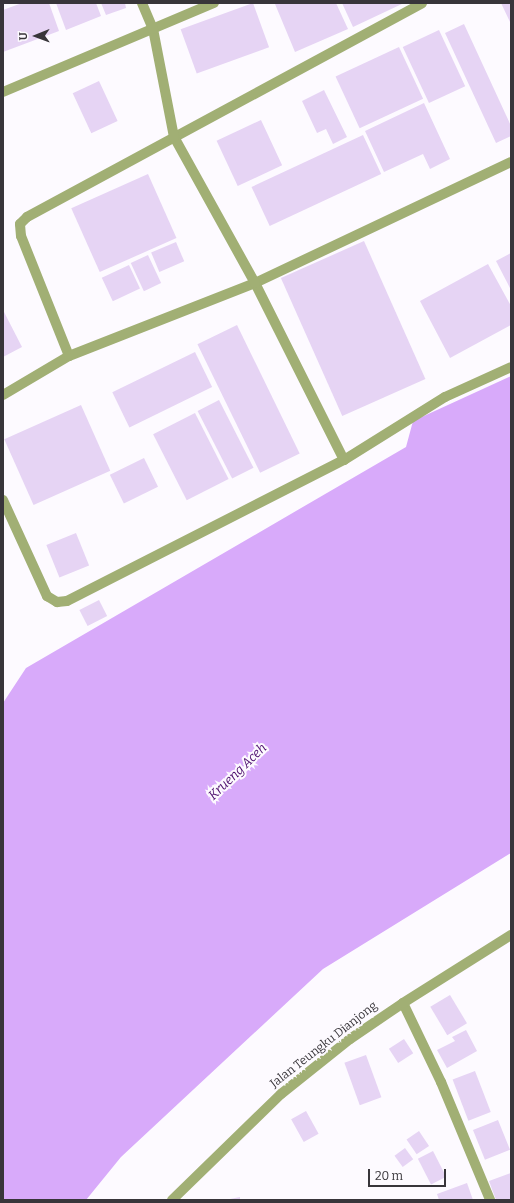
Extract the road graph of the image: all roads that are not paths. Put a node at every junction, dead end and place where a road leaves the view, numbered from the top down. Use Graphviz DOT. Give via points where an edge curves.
graph roads {
  1 [pos="142,3"];
  2 [pos="214,3"];
  3 [pos="422,3"];
  4 [pos="153,29"];
  5 [pos="3,92"];
  6 [pos="174,137"];
  7 [pos="511,162"];
  8 [pos="255,283"];
  9 [pos="70,356"];
  10 [pos="511,367"];
  11 [pos="3,395"];
  12 [pos="344,460"];
  13 [pos="3,500"];
  14 [pos="511,935"];
  15 [pos="402,1003"];
  16 [pos="172,1200"];
  17 [pos="490,1200"];
  1 -- 4 [label="street"];
  2 -- 4 [label="street"];
  3 -- 6 [label="street"];
  4 -- 5 [label="street"];
  4 -- 6 [label="street"];
  6 -- 8 [label="street"];
  6 -- 9 [label="street" via="27,217 20,224 21,236"];
  7 -- 8 [label="street"];
  8 -- 9 [label="street"];
  8 -- 12 [label="street"];
  9 -- 11 [label="street"];
  10 -- 12 [label="street" via="445,397"];
  12 -- 13 [label="street" via="67,601 57,602 47,596"];
  14 -- 15 [label="street, Jalan Teungku Dianjong"];
  15 -- 16 [label="street, Jalan Teungku Dianjong" via="350,1039 281,1094"];
  15 -- 17 [label="street" via="441,1082"];
}
